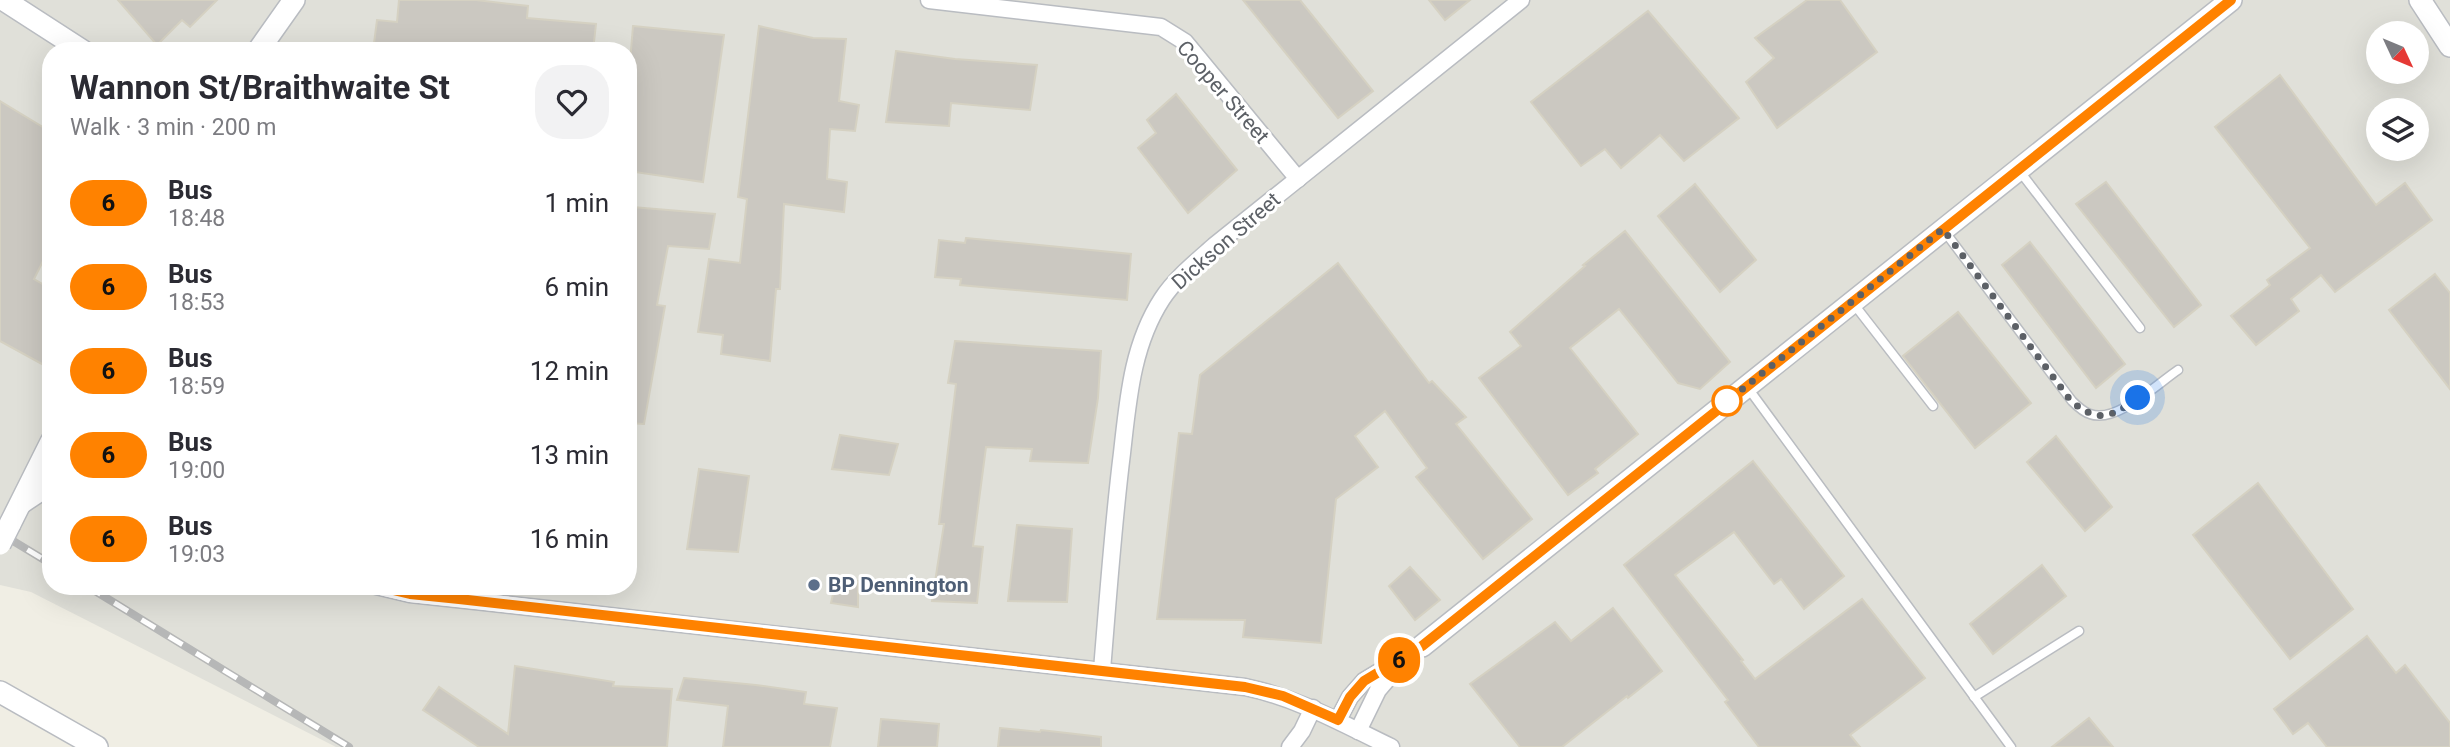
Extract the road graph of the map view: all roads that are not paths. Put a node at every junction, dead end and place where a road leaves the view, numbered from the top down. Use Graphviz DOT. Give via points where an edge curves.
graph roads {
  1 [pos="4,0"];
  2 [pos="294,0"];
  3 [pos="929,0"];
  4 [pos="1521,0"];
  5 [pos="2231,0"];
  6 [pos="2420,0"];
  7 [pos="69,42"];
  8 [pos="264,42"];
  9 [pos="2450,46"];
  10 [pos="2018,169"];
  11 [pos="1298,179"];
  12 [pos="1943,229"];
  13 [pos="1852,302"];
  14 [pos="2140,328"];
  15 [pos="2178,370"];
  16 [pos="1747,386"];
  17 [pos="1933,406"];
  18 [pos="42,460"];
  19 [pos="42,491"];
  20 [pos="13,517"];
  21 [pos="0,544"];
  22 [pos="420,595"];
  23 [pos="2079,631"];
  24 [pos="1422,646"];
  25 [pos="1102,670"];
  26 [pos="0,692"];
  27 [pos="1974,697"];
  28 [pos="1326,714"];
  29 [pos="1358,731"];
  30 [pos="97,747"];
  31 [pos="1290,747"];
  32 [pos="1391,747"];
  33 [pos="2011,747"];
  1 -- 7 [label="street"];
  2 -- 8 [label="street"];
  3 -- 11 [label="street, Cooper Street" via="1161,27 1185,42"];
  4 -- 11 [label="street, Dickson Street"];
  5 -- 10 [label="street"];
  6 -- 9 [label="street"];
  10 -- 12 [label="street"];
  10 -- 14 [label="lane"];
  11 -- 25 [label="street, Dickson Street" via="1182,275 1162,298 1147,327 1131,376"];
  12 -- 13 [label="street"];
  12 -- 15 [label="lane" via="2082,410 2105,416 2118,412"];
  13 -- 16 [label="street"];
  13 -- 17 [label="lane"];
  16 -- 24 [label="street"];
  16 -- 27 [label="lane"];
  18 -- 20 [label="street"];
  19 -- 20 [label="street"];
  20 -- 21 [label="street, bridge"];
  22 -- 25 [label="street"];
  23 -- 27 [label="lane"];
  24 -- 28 [label="street" via="1364,681"];
  24 -- 29 [label="street" via="1378,690"];
  25 -- 28 [label="street" via="1245,687"];
  26 -- 30 [label="street"];
  27 -- 33 [label="lane"];
  28 -- 29 [label="street"];
  28 -- 31 [label="street" via="1302,731"];
  29 -- 32 [label="street"];
}
